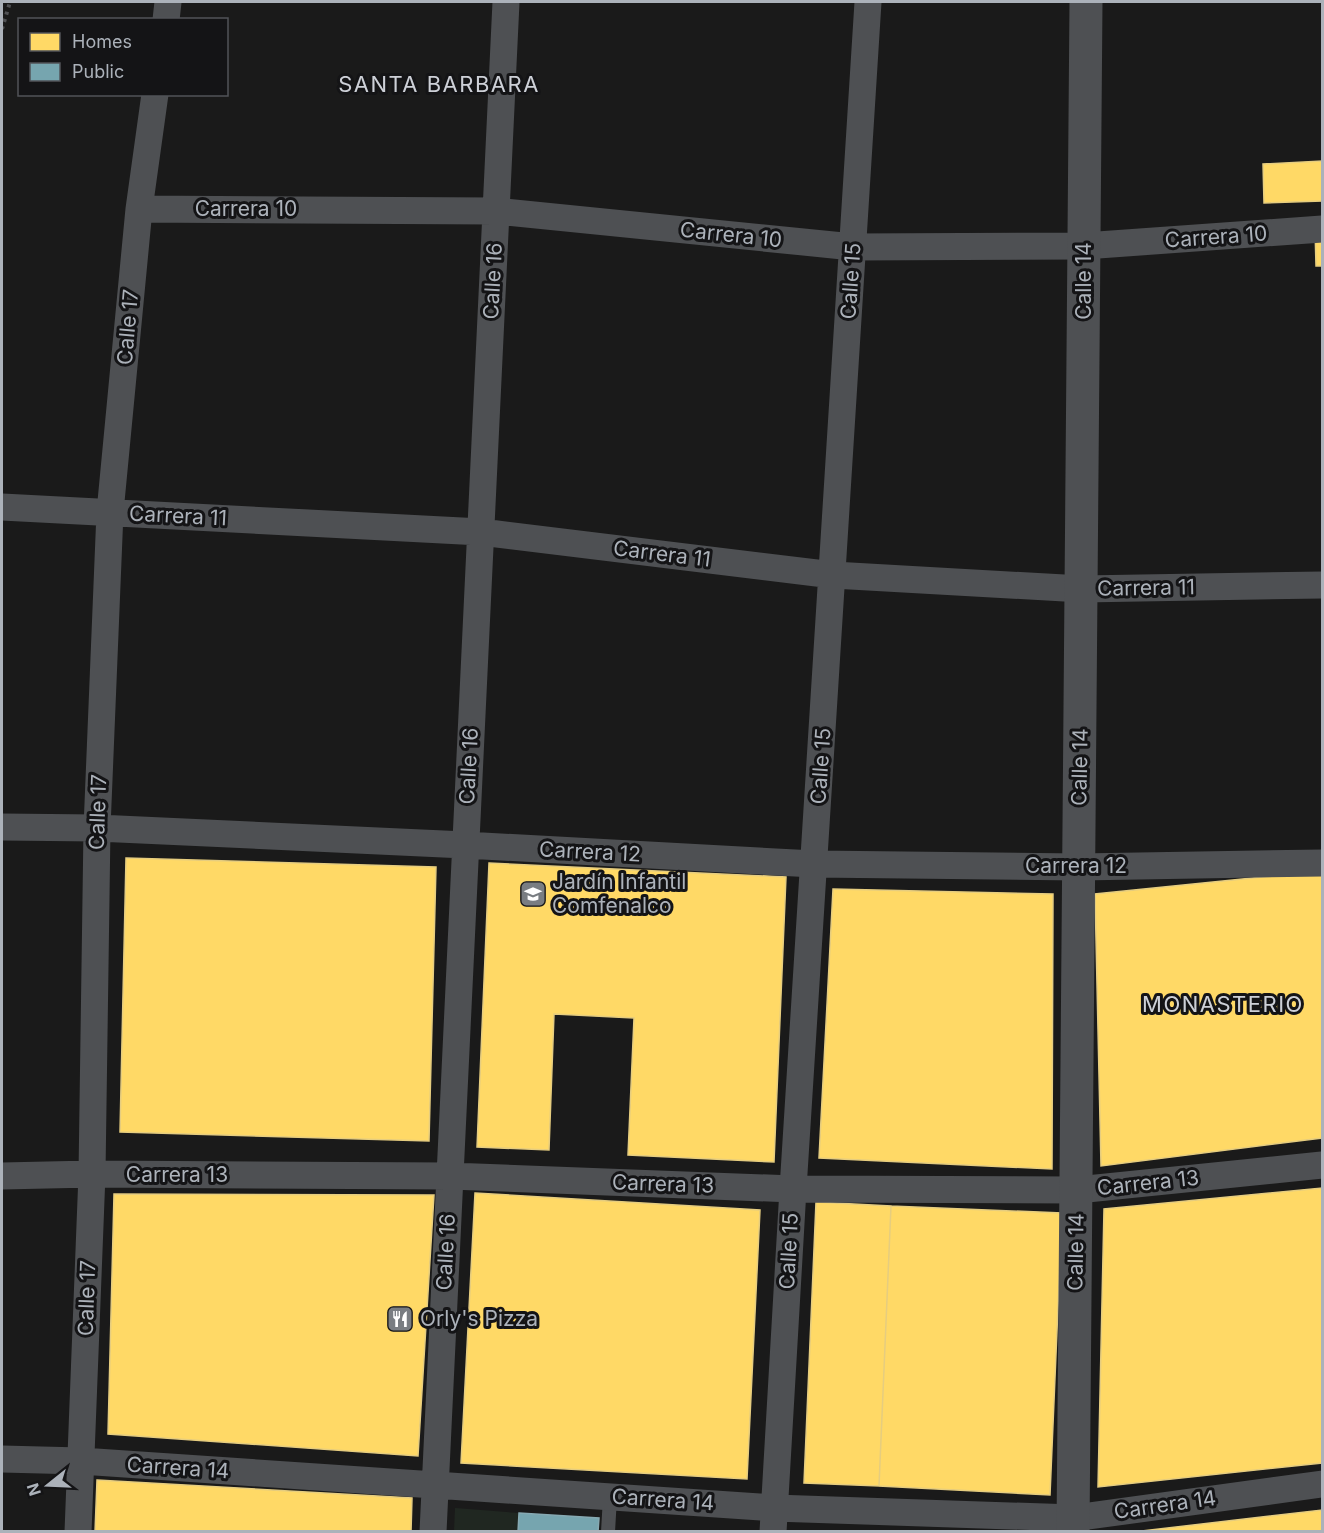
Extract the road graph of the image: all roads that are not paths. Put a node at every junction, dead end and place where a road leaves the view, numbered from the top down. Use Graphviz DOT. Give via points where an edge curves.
graph roads {
  1 [pos="168,2"];
  2 [pos="506,2"];
  3 [pos="868,2"];
  4 [pos="1086,2"];
  5 [pos="166,18"];
  6 [pos="155,96"];
  7 [pos="139,209"];
  8 [pos="496,211"];
  9 [pos="1323,229"];
  10 [pos="1084,246"];
  11 [pos="853,248"];
  12 [pos="2,507"];
  13 [pos="110,512"];
  14 [pos="481,532"];
  15 [pos="832,575"];
  16 [pos="1323,585"];
  17 [pos="1082,589"];
  18 [pos="2,827"];
  19 [pos="97,828"];
  20 [pos="465,845"];
  21 [pos="1323,863"];
  22 [pos="814,864"];
  23 [pos="1079,867"];
  24 [pos="1323,1165"];
  25 [pos="92,1174"];
  26 [pos="2,1176"];
  27 [pos="450,1176"];
  28 [pos="793,1190"];
  29 [pos="1077,1190"];
  30 [pos="2,1459"];
  31 [pos="81,1461"];
  32 [pos="1323,1484"];
  33 [pos="435,1485"];
  34 [pos="610,1497"];
  35 [pos="774,1520"];
  36 [pos="1073,1525"];
  37 [pos="78,1532"];
  38 [pos="432,1532"];
  39 [pos="608,1532"];
  1 -- 5 [label="street"];
  2 -- 8 [label="street, Calle 16"];
  3 -- 11 [label="street, Calle 15"];
  4 -- 10 [label="street, Calle 14"];
  6 -- 7 [label="street, Calle 17"];
  7 -- 8 [label="street, Carrera 10"];
  7 -- 13 [label="street, Calle 17"];
  8 -- 11 [label="street, Carrera 10"];
  8 -- 14 [label="street, Calle 16"];
  9 -- 10 [label="street, Carrera 10"];
  10 -- 11 [label="street, Carrera 10"];
  10 -- 17 [label="street, Calle 14"];
  11 -- 15 [label="street, Calle 15"];
  12 -- 13 [label="street, Carrera 11"];
  13 -- 14 [label="street, Carrera 11"];
  13 -- 19 [label="street, Calle 17"];
  14 -- 15 [label="street, Carrera 11"];
  14 -- 20 [label="street, Calle 16"];
  15 -- 17 [label="street, Carrera 11"];
  15 -- 22 [label="street, Calle 15"];
  16 -- 17 [label="street, Carrera 11"];
  17 -- 23 [label="street, Calle 14"];
  18 -- 19 [label="street, Carrera 12"];
  19 -- 20 [label="street, Carrera 12"];
  19 -- 25 [label="street, Calle 17"];
  20 -- 22 [label="street, Carrera 12"];
  20 -- 27 [label="street, Calle 16"];
  21 -- 23 [label="street, Carrera 12"];
  22 -- 23 [label="street, Carrera 12"];
  22 -- 28 [label="street, Calle 15"];
  23 -- 29 [label="street, Calle 14"];
  24 -- 29 [label="street, Carrera 13"];
  25 -- 26 [label="street, Carrera 13"];
  25 -- 27 [label="street, Carrera 13"];
  25 -- 31 [label="street, Calle 17"];
  27 -- 28 [label="street, Carrera 13"];
  27 -- 33 [label="street, Calle 16"];
  28 -- 29 [label="street, Carrera 13"];
  28 -- 35 [label="street, Calle 15"];
  29 -- 36 [label="street, Calle 14"];
  30 -- 31 [label="street, Carrera 14"];
  31 -- 33 [label="street, Carrera 14"];
  31 -- 37 [label="street, Calle 17"];
  32 -- 36 [label="street, Carrera 14"];
  33 -- 34 [label="street, Carrera 14"];
  33 -- 38 [label="street, Calle 16"];
  34 -- 35 [label="street, Carrera 14"];
  34 -- 39 [label="lane"];
  35 -- 36 [label="street, Carrera 14"];
}
